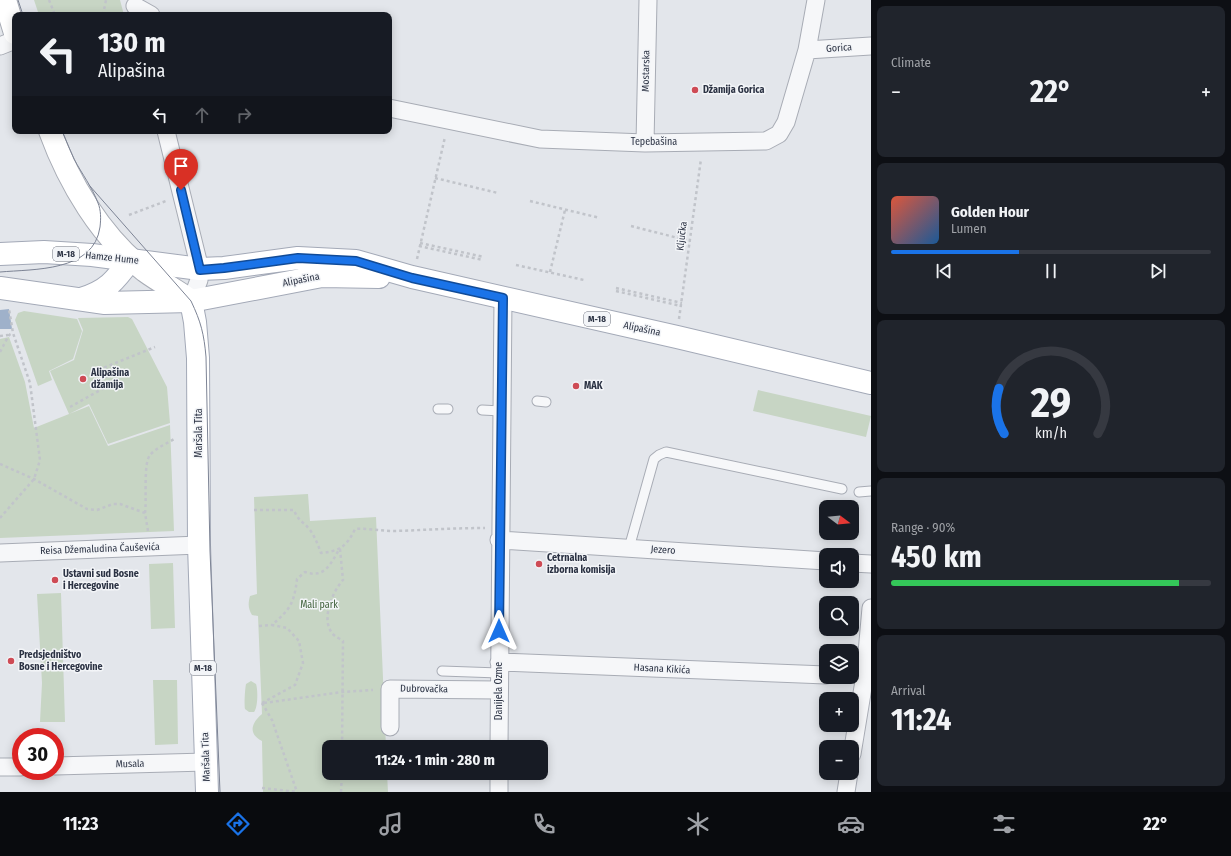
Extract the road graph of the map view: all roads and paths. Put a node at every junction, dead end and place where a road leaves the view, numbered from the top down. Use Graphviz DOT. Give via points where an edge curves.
graph roads {
  1 [pos="5,0"];
  2 [pos="49,0"];
  3 [pos="106,0"];
  4 [pos="648,0"];
  5 [pos="816,0"];
  6 [pos="135,7"];
  7 [pos="54,12"];
  8 [pos="104,12"];
  9 [pos="145,12"];
  10 [pos="12,22"];
  11 [pos="12,41"];
  12 [pos="0,46"];
  13 [pos="871,46"];
  14 [pos="807,50"];
  15 [pos="392,109"];
  16 [pos="446,131"];
  17 [pos="51,134"];
  18 [pos="167,134"];
  19 [pos="645,143"];
  20 [pos="702,153"];
  21 [pos="435,178"];
  22 [pos="498,193"];
  23 [pos="170,199"];
  24 [pos="530,201"];
  25 [pos="565,210"];
  26 [pos="129,215"];
  27 [pos="600,218"];
  28 [pos="631,226"];
  29 [pos="690,241"];
  30 [pos="420,244"];
  31 [pos="0,254"];
  32 [pos="131,259"];
  33 [pos="483,259"];
  34 [pos="516,264"];
  35 [pos="414,268"];
  36 [pos="200,270"];
  37 [pos="550,272"];
  38 [pos="584,280"];
  39 [pos="616,289"];
  40 [pos="4,296"];
  41 [pos="503,298"];
  42 [pos="79,300"];
  43 [pos="190,301"];
  44 [pos="682,304"];
  45 [pos="678,321"];
  46 [pos="13,333"];
  47 [pos="8,335"];
  48 [pos="0,336"];
  49 [pos="155,348"];
  50 [pos="0,352"];
  51 [pos="871,383"];
  52 [pos="537,401"];
  53 [pos="546,402"];
  54 [pos="70,407"];
  55 [pos="438,409"];
  56 [pos="448,409"];
  57 [pos="482,410"];
  58 [pos="501,411"];
  59 [pos="174,439"];
  60 [pos="0,464"];
  61 [pos="34,479"];
  62 [pos="842,489"];
  63 [pos="871,491"];
  64 [pos="859,492"];
  65 [pos="254,510"];
  66 [pos="145,513"];
  67 [pos="0,518"];
  68 [pos="148,534"];
  69 [pos="499,534"];
  70 [pos="199,545"];
  71 [pos="340,548"];
  72 [pos="629,548"];
  73 [pos="0,553"];
  74 [pos="819,561"];
  75 [pos="859,563"];
  76 [pos="871,564"];
  77 [pos="871,608"];
  78 [pos="272,625"];
  79 [pos="259,626"];
  80 [pos="499,667"];
  81 [pos="859,670"];
  82 [pos="442,671"];
  83 [pos="819,675"];
  84 [pos="857,684"];
  85 [pos="390,689"];
  86 [pos="498,690"];
  87 [pos="342,692"];
  88 [pos="262,704"];
  89 [pos="390,728"];
  90 [pos="342,740"];
  91 [pos="499,740"];
  92 [pos="853,740"];
  93 [pos="206,762"];
  94 [pos="64,766"];
  95 [pos="0,767"];
  96 [pos="12,767"];
  97 [pos="342,780"];
  98 [pos="499,780"];
  99 [pos="848,780"];
  100 [pos="262,788"];
  101 [pos="207,792"];
  102 [pos="297,792"];
  103 [pos="341,792"];
  104 [pos="499,792"];
  105 [pos="846,792"];
  1 -- 10 [label="main road"];
  2 -- 7 [label="path"];
  3 -- 8 [label="path"];
  4 -- 19 [label="street, Mostarska"];
  5 -- 14 [label="street, Tepebašina"];
  6 -- 9 [label="street"];
  11 -- 12 [label="street"];
  13 -- 14 [label="street, Gorica"];
  14 -- 19 [label="street, Tepebašina" via="786,122 774,139 759,142"];
  15 -- 19 [label="street, Tepebašina" via="540,139"];
  16 -- 21 [label="path"];
  17 -- 32 [label="main road" via="60,157 87,205"];
  18 -- 36 [label="street"];
  20 -- 29 [label="path, Ključka"];
  21 -- 22 [label="path"];
  21 -- 30 [label="path"];
  23 -- 26 [label="path"];
  24 -- 25 [label="path"];
  25 -- 27 [label="path"];
  25 -- 37 [label="path"];
  28 -- 29 [label="path"];
  29 -- 44 [label="path, Ključka"];
  30 -- 33 [label="path"];
  30 -- 35 [label="path"];
  31 -- 32 [label="main road, Hamze Hume / M-18" via="44,252"];
  32 -- 36 [label="main road, Hamze Hume / M-18"];
  32 -- 42 [label="main road" via="108,287"];
  32 -- 43 [label="main road"];
  34 -- 37 [label="path"];
  35 -- 36 [label="main road, Alipašina / M-18" via="298,258"];
  35 -- 41 [label="main road, Alipašina / M-18"];
  35 -- 43 [label="main road, Alipašina / M-18" via="322,276"];
  36 -- 43 [label="street" via="199,280"];
  37 -- 38 [label="path"];
  39 -- 44 [label="path"];
  40 -- 42 [label="main road, M-18"];
  40 -- 46 [label="path"];
  41 -- 51 [label="main road, Alipašina / M-18"];
  41 -- 58 [label="street, Danijela Ozme" via="506,394"];
  42 -- 43 [label="main road, M-18" via="120,303"];
  43 -- 70 [label="main road, Maršala Tita / M-18" via="195,322 198,358"];
  44 -- 45 [label="path, Ključka"];
  46 -- 47 [label="path"];
  46 -- 61 [label="path" via="30,383 40,460"];
  47 -- 48 [label="path"];
  47 -- 50 [label="path"];
  49 -- 54 [label="path" via="103,368 111,384"];
  52 -- 53 [label="lane"];
  55 -- 56 [label="lane"];
  57 -- 58 [label="lane"];
  58 -- 69 [label="street, Danijela Ozme"];
  59 -- 66 [label="path" via="152,452 147,461"];
  60 -- 61 [label="path"];
  61 -- 66 [label="path" via="87,509 97,510 120,504"];
  61 -- 67 [label="path"];
  62 -- 72 [label="lane" via="666,452 654,459"];
  63 -- 64 [label="lane"];
  65 -- 71 [label="path" via="294,510 298,520 309,529 316,540 321,553"];
  66 -- 68 [label="path"];
  69 -- 71 [label="path" via="436,528 393,531 371,528 355,530 349,542"];
  69 -- 72 [label="street, Jezero"];
  69 -- 80 [label="street, Danijela Ozme"];
  70 -- 73 [label="street, Reisa Džemaludina Čauševića"];
  70 -- 93 [label="main road, Maršala Tita / M-18"];
  71 -- 78 [label="path" via="332,563 322,572 313,575 305,572 297,579 296,592 289,610"];
  71 -- 87 [label="path" via="343,580 336,587 328,612 329,625 334,636 343,640"];
  72 -- 74 [label="street, Jezero"];
  75 -- 76 [label="street"];
  77 -- 81 [label="street"];
  78 -- 79 [label="path"];
  78 -- 88 [label="path" via="287,628 299,641 303,663 295,685"];
  80 -- 82 [label="lane"];
  80 -- 83 [label="street, Hasana Kikića"];
  80 -- 86 [label="street, Danijela Ozme"];
  84 -- 92 [label="street"];
  85 -- 86 [label="street, Dubrovačka"];
  85 -- 87 [label="path"];
  85 -- 89 [label="street, Dubrovačka"];
  86 -- 91 [label="street, Danijela Ozme"];
  87 -- 88 [label="path"];
  87 -- 90 [label="path"];
  88 -- 102 [label="path" via="272,720"];
  93 -- 94 [label="street, Musala"];
  93 -- 101 [label="main road, Maršala Tita / M-18"];
  95 -- 96 [label="street"];
  97 -- 103 [label="path"];
  98 -- 104 [label="street"];
  99 -- 105 [label="street"];
  100 -- 102 [label="path"];
}
